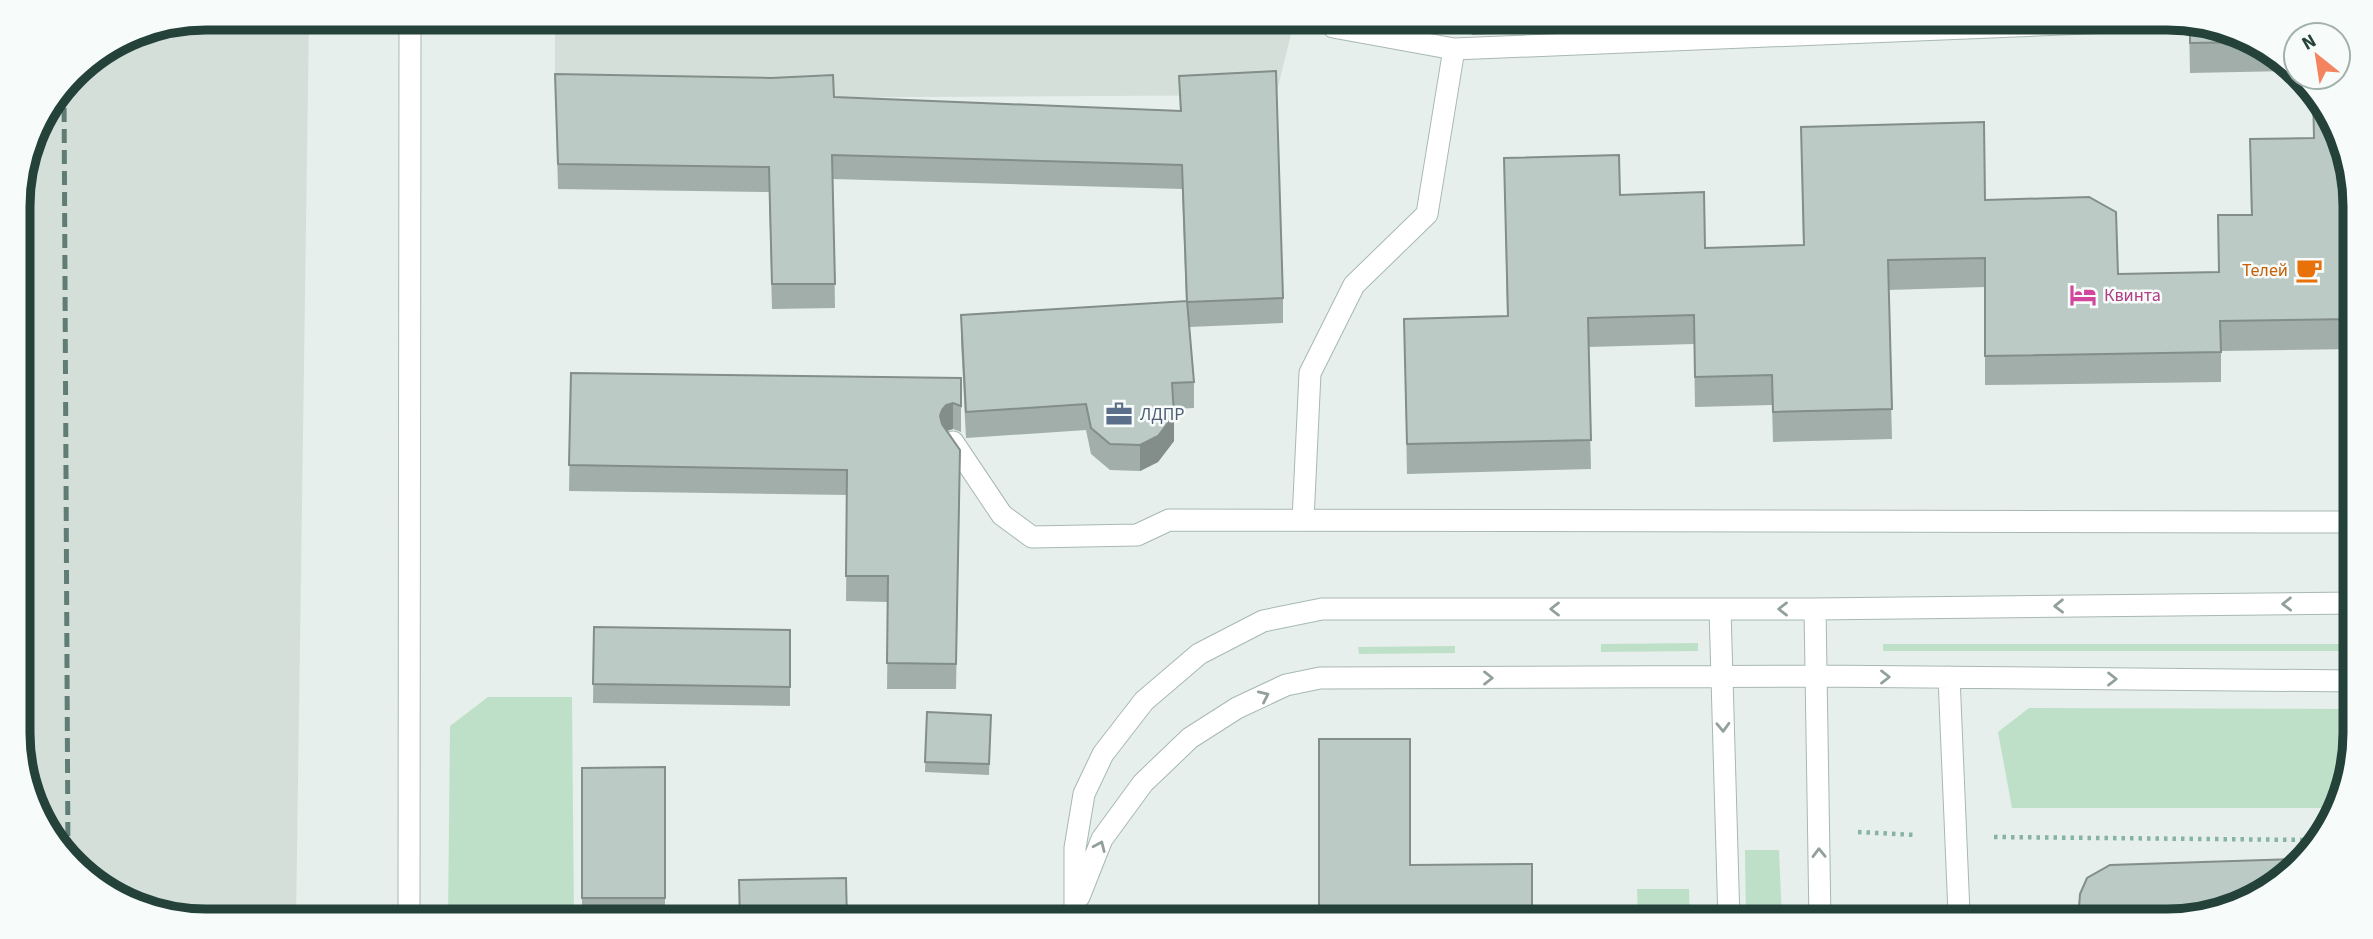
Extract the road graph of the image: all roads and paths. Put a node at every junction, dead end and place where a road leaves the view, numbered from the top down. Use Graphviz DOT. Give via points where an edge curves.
graph roads {
  1 [pos="410,30"];
  2 [pos="1350,30"];
  3 [pos="1916,30"];
  4 [pos="1454,49"];
  5 [pos="953,442"];
  6 [pos="1303,520"];
  7 [pos="2343,522"];
  8 [pos="2343,603"];
  9 [pos="1815,609"];
  10 [pos="1720,610"];
  11 [pos="1721,676"];
  12 [pos="1817,676"];
  13 [pos="1949,677"];
  14 [pos="2343,681"];
  15 [pos="1819,830"];
  16 [pos="1955,836"];
  17 [pos="2307,840"];
  18 [pos="409,909"];
  19 [pos="1075,909"];
  20 [pos="1077,909"];
  21 [pos="1729,909"];
  22 [pos="1820,909"];
  23 [pos="1959,909"];
  1 -- 18 [label="lane"];
  2 -- 4 [label="lane"];
  3 -- 4 [label="lane"];
  4 -- 6 [label="lane" via="1427,214 1354,285 1310,373"];
  5 -- 6 [label="lane" via="1002,515 1032,537 1137,536 1169,520"];
  6 -- 7 [label="lane"];
  8 -- 9 [label="lane, one-way"];
  9 -- 10 [label="lane, one-way"];
  9 -- 12 [label="lane"];
  10 -- 11 [label="lane"];
  10 -- 19 [label="lane, one-way" via="1322,608 1263,621 1199,654 1144,701 1103,754 1084,794 1075,848"];
  11 -- 12 [label="lane"];
  20 -- 11 [label="lane, one-way" via="1102,839 1143,783 1189,738 1286,685 1320,678"];
  11 -- 21 [label="lane, one-way"];
  12 -- 13 [label="lane, one-way"];
  12 -- 15 [label="lane"];
  13 -- 14 [label="lane, one-way"];
  13 -- 16 [label="lane"];
  15 -- 16 [label="path"];
  22 -- 15 [label="lane, one-way"];
  16 -- 17 [label="path"];
  16 -- 23 [label="lane"];
}
